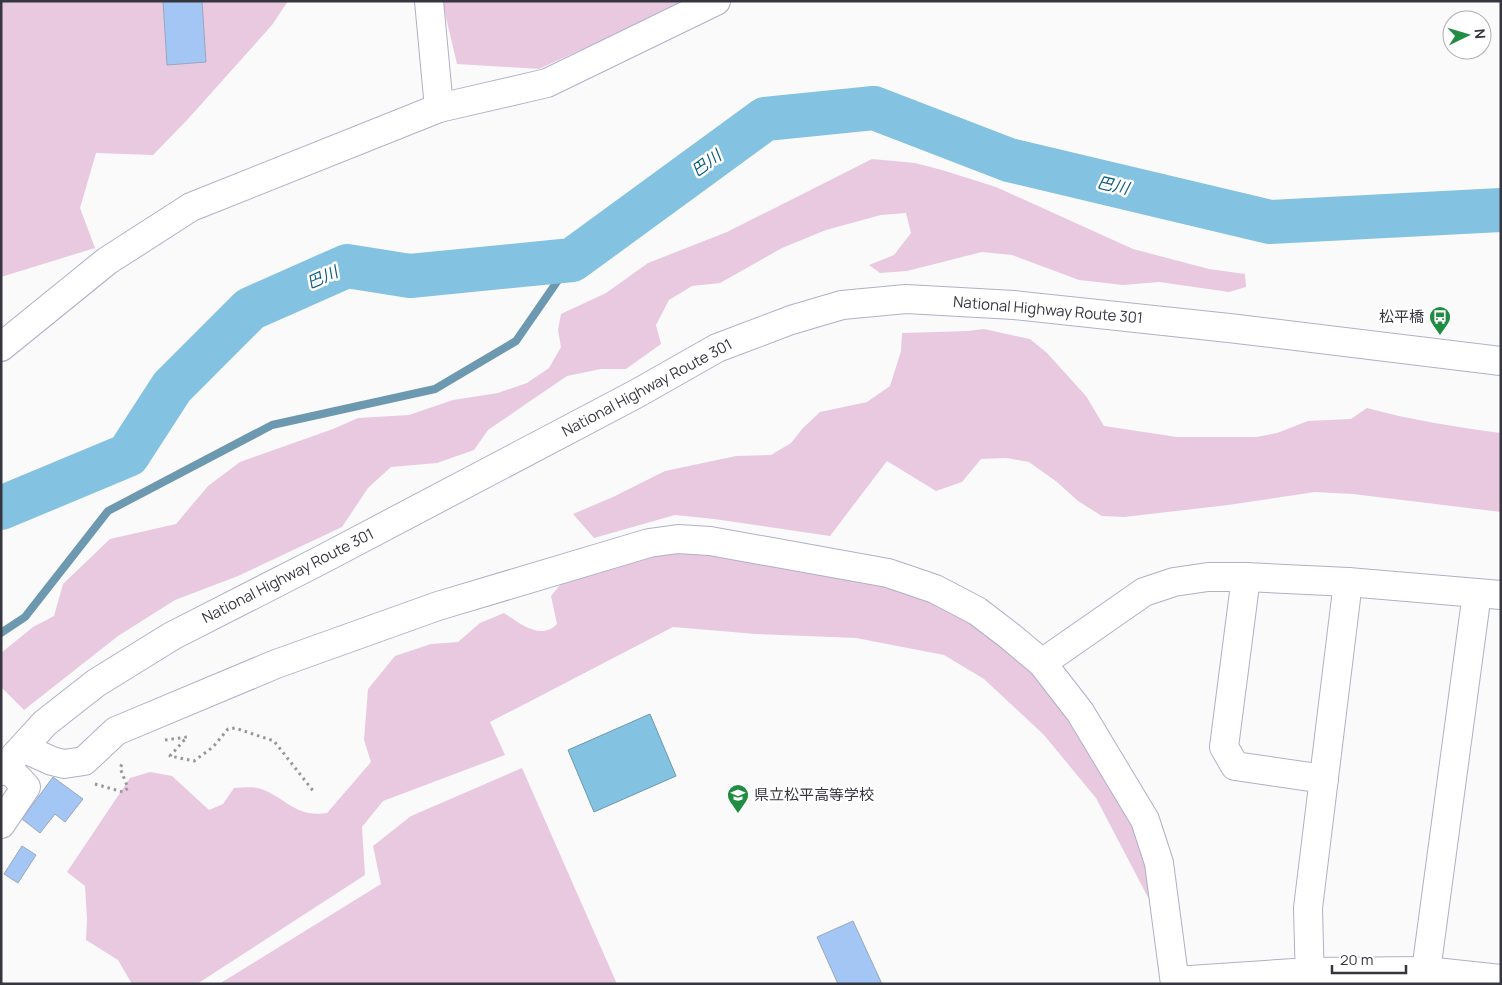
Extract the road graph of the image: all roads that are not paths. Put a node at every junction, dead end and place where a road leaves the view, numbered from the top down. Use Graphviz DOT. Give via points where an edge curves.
graph roads {
  1 [pos="429,1"];
  2 [pos="716,1"];
  3 [pos="439,108"];
  4 [pos="1,347"];
  5 [pos="1501,361"];
  6 [pos="1246,577"];
  7 [pos="1348,582"];
  8 [pos="1489,594"];
  9 [pos="1042,663"];
  10 [pos="10,762"];
  11 [pos="1324,779"];
  12 [pos="1,824"];
  13 [pos="1426,971"];
  14 [pos="1310,978"];
  15 [pos="1501,979"];
  16 [pos="1175,982"];
  1 -- 3 [label="main road"];
  2 -- 3 [label="main road" via="547,83"];
  3 -- 4 [label="main road" via="191,207 106,260"];
  5 -- 10 [label="main road, National Highway Route 301" via="1014,305 906,299 842,305 717,348 575,426 172,636 96,683 45,723"];
  6 -- 7 [label="main road"];
  6 -- 9 [label="main road" via="1208,577 1174,582 1144,592"];
  6 -- 11 [label="main road" via="1224,747 1235,766"];
  7 -- 8 [label="main road"];
  7 -- 11 [label="main road"];
  8 -- 13 [label="main road"];
  9 -- 10 [label="main road" via="977,611 935,589 897,576 710,541 678,539 649,543 438,606 276,664 116,731 84,761 64,764 52,761"];
  9 -- 16 [label="main road" via="1080,712 1145,820 1160,863"];
  10 -- 12 [label="main road" via="26,787"];
  11 -- 14 [label="main road" via="1308,908"];
  13 -- 14 [label="main road"];
  13 -- 15 [label="main road"];
  14 -- 16 [label="main road"];
}
